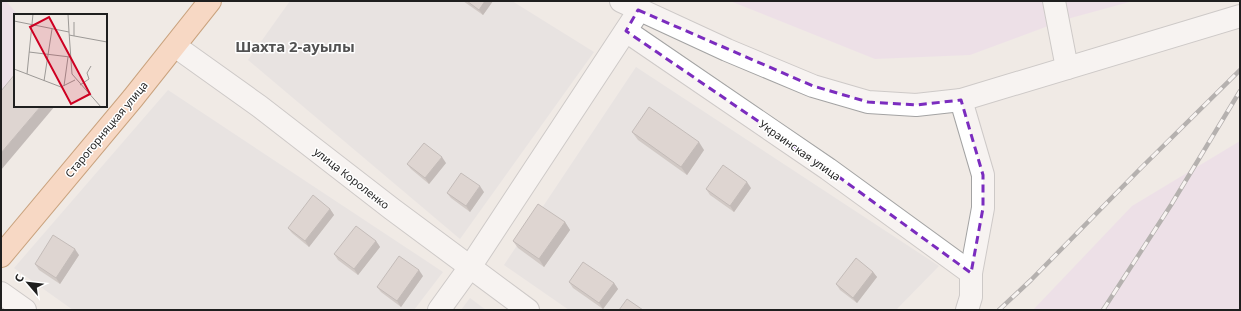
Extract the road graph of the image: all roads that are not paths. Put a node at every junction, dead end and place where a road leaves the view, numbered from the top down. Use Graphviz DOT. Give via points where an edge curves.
graph roads {
  1 [pos="210,1"];
  2 [pos="1054,1"];
  3 [pos="630,6"];
  4 [pos="1240,16"];
  5 [pos="626,31"];
  6 [pos="175,46"];
  7 [pos="1067,68"];
  8 [pos="961,100"];
  9 [pos="1,256"];
  10 [pos="470,267"];
  11 [pos="971,273"];
  12 [pos="1,293"];
  13 [pos="25,310"];
  14 [pos="439,310"];
  15 [pos="528,310"];
  16 [pos="967,310"];
  1 -- 6 [label="main road, Старогорняцкая улица"];
  2 -- 7 [label="street"];
  3 -- 5 [label="street"];
  3 -- 8 [label="street" via="813,86 868,102 916,105"];
  4 -- 7 [label="street"];
  5 -- 10 [label="street"];
  5 -- 11 [label="street, Украинская улица" via="828,169"];
  6 -- 9 [label="main road, Старогорняцкая улица"];
  6 -- 10 [label="street, улица Короленко" via="259,106"];
  7 -- 8 [label="street"];
  8 -- 11 [label="street" via="983,175 983,208"];
  10 -- 14 [label="street"];
  10 -- 15 [label="street, улица Короленко"];
  11 -- 16 [label="street" via="971,297"];
  12 -- 13 [label="street"];
}
